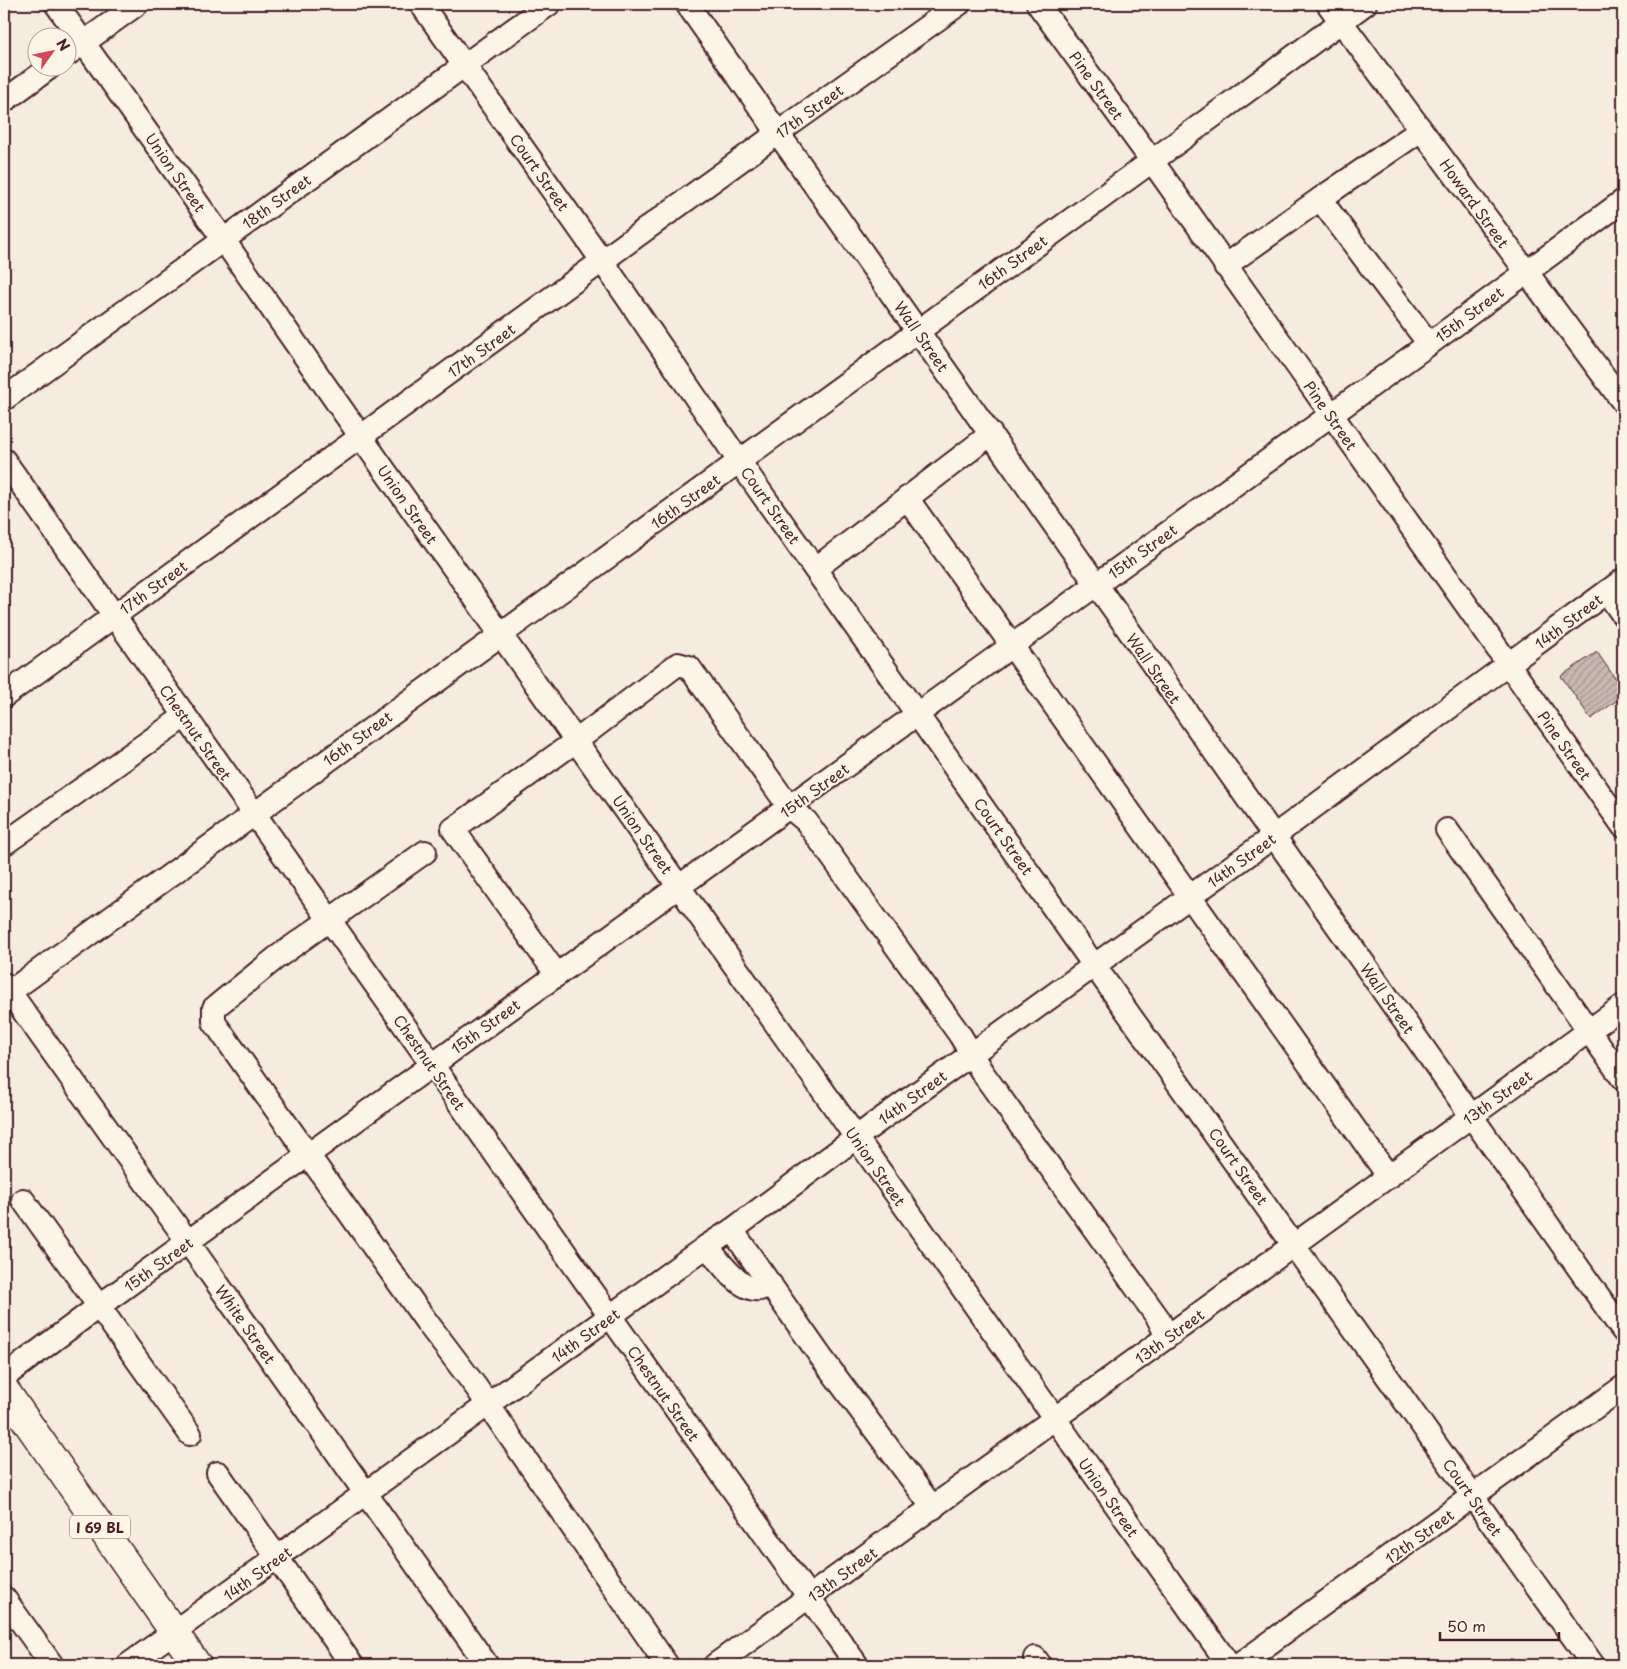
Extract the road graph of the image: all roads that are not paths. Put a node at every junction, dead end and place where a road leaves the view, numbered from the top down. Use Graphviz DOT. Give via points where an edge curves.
graph roads {
  1 [pos="56,4"];
  2 [pos="137,4"];
  3 [pos="421,4"];
  4 [pos="549,4"];
  5 [pos="687,4"];
  6 [pos="959,4"];
  7 [pos="1038,4"];
  8 [pos="1365,4"];
  9 [pos="1334,12"];
  10 [pos="66,28"];
  11 [pos="78,46"];
  12 [pos="78,52"];
  13 [pos="464,65"];
  14 [pos="35,78"];
  15 [pos="4,101"];
  16 [pos="1421,130"];
  17 [pos="778,133"];
  18 [pos="1152,161"];
  19 [pos="1320,199"];
  20 [pos="1623,201"];
  21 [pos="223,239"];
  22 [pos="603,262"];
  23 [pos="1225,266"];
  24 [pos="1526,272"];
  25 [pos="917,330"];
  26 [pos="1429,344"];
  27 [pos="4,399"];
  28 [pos="1623,402"];
  29 [pos="1331,414"];
  30 [pos="991,434"];
  31 [pos="361,437"];
  32 [pos="4,460"];
  33 [pos="740,461"];
  34 [pos="907,498"];
  35 [pos="815,569"];
  36 [pos="1096,585"];
  37 [pos="1615,586"];
  38 [pos="1623,615"];
  39 [pos="114,616"];
  40 [pos="500,633"];
  41 [pos="1010,645"];
  42 [pos="1508,665"];
  43 [pos="4,696"];
  44 [pos="918,714"];
  45 [pos="185,716"];
  46 [pos="576,741"];
  47 [pos="790,808"];
  48 [pos="254,813"];
  49 [pos="1623,826"];
  50 [pos="1447,830"];
  51 [pos="1274,836"];
  52 [pos="4,844"];
  53 [pos="425,852"];
  54 [pos="679,886"];
  55 [pos="1190,896"];
  56 [pos="329,920"];
  57 [pos="1095,966"];
  58 [pos="556,975"];
  59 [pos="6,991"];
  60 [pos="1623,1006"];
  61 [pos="1589,1030"];
  62 [pos="971,1054"];
  63 [pos="432,1065"];
  64 [pos="1623,1079"];
  65 [pos="1471,1115"];
  66 [pos="856,1138"];
  67 [pos="309,1155"];
  68 [pos="1389,1177"];
  69 [pos="22,1200"];
  70 [pos="732,1230"];
  71 [pos="188,1242"];
  72 [pos="1294,1245"];
  73 [pos="707,1246"];
  74 [pos="771,1285"];
  75 [pos="98,1306"];
  76 [pos="610,1316"];
  77 [pos="1623,1331"];
  78 [pos="1167,1337"];
  79 [pos="4,1377"];
  80 [pos="1623,1387"];
  81 [pos="4,1389"];
  82 [pos="487,1405"];
  83 [pos="1054,1420"];
  84 [pos="190,1434"];
  85 [pos="218,1473"];
  86 [pos="366,1494"];
  87 [pos="1473,1497"];
  88 [pos="933,1508"];
  89 [pos="278,1558"];
  90 [pos="4,1598"];
  91 [pos="809,1598"];
  92 [pos="174,1633"];
  93 [pos="52,1665"];
  94 [pos="128,1665"];
  95 [pos="196,1665"];
  96 [pos="352,1665"];
  97 [pos="487,1665"];
  98 [pos="668,1665"];
  99 [pos="715,1665"];
  100 [pos="856,1665"];
  101 [pos="1229,1665"];
  102 [pos="1239,1665"];
  103 [pos="1593,1665"];
  1 -- 10 [label="street, Union Street"];
  2 -- 11 [label="street"];
  3 -- 13 [label="street, Court Street"];
  4 -- 13 [label="street, 18th Street"];
  5 -- 17 [label="street, Wall Street"];
  6 -- 17 [label="street, 17th Street"];
  7 -- 18 [label="street, Pine Street"];
  8 -- 9 [label="street, 16th Street"];
  9 -- 16 [label="street, Howard Street"];
  9 -- 18 [label="street, 16th Street"];
  12 -- 21 [label="street, Union Street"];
  13 -- 21 [label="street, 18th Street"];
  13 -- 22 [label="street, Court Street"];
  14 -- 15 [label="street"];
  16 -- 19 [label="street"];
  16 -- 24 [label="street, Howard Street"];
  17 -- 22 [label="street, 17th Street"];
  17 -- 25 [label="street, Wall Street"];
  18 -- 23 [label="street, Pine Street"];
  18 -- 25 [label="street, 16th Street"];
  19 -- 23 [label="street"];
  19 -- 26 [label="street"];
  20 -- 24 [label="street, 15th Street"];
  21 -- 27 [label="street, 18th Street"];
  21 -- 31 [label="street, Union Street"];
  22 -- 31 [label="street, 17th Street"];
  22 -- 33 [label="street, Court Street"];
  23 -- 29 [label="street, Pine Street"];
  24 -- 26 [label="street, 15th Street"];
  24 -- 28 [label="street, Howard Street"];
  25 -- 30 [label="street, Wall Street"];
  25 -- 33 [label="street, 16th Street"];
  26 -- 29 [label="street, 15th Street"];
  29 -- 36 [label="street, 15th Street"];
  29 -- 42 [label="street, Pine Street"];
  30 -- 34 [label="street"];
  30 -- 36 [label="street, Wall Street"];
  31 -- 39 [label="street, 17th Street"];
  31 -- 40 [label="street, Union Street"];
  32 -- 39 [label="street, Chestnut Street"];
  33 -- 35 [label="street, Court Street"];
  33 -- 40 [label="street, 16th Street"];
  34 -- 35 [label="street"];
  34 -- 41 [label="street"];
  35 -- 44 [label="street, Court Street"];
  36 -- 41 [label="street, 15th Street"];
  36 -- 51 [label="street, Wall Street"];
  37 -- 38 [label="street"];
  37 -- 42 [label="street, 14th Street"];
  39 -- 43 [label="street, 17th Street"];
  39 -- 45 [label="street, Chestnut Street"];
  40 -- 46 [label="street, Union Street"];
  40 -- 48 [label="street, 16th Street"];
  41 -- 44 [label="street, 15th Street"];
  41 -- 55 [label="street"];
  42 -- 49 [label="street, Pine Street"];
  42 -- 51 [label="street, 14th Street"];
  44 -- 47 [label="street, 15th Street"];
  44 -- 57 [label="street, Court Street"];
  45 -- 48 [label="street, Chestnut Street"];
  45 -- 52 [label="street"];
  46 -- 47 [label="street" via="678,664 689,666"];
  46 -- 54 [label="street, Union Street"];
  46 -- 58 [label="street" via="453,829"];
  47 -- 54 [label="street, 15th Street"];
  47 -- 62 [label="street" via="806,821"];
  48 -- 56 [label="street, Chestnut Street"];
  48 -- 59 [label="street, 16th Street"];
  50 -- 61 [label="street"];
  51 -- 55 [label="street, 14th Street"];
  51 -- 65 [label="street, Wall Street"];
  53 -- 56 [label="street"];
  54 -- 58 [label="street, 15th Street"];
  54 -- 66 [label="street, Union Street"];
  55 -- 57 [label="street, 14th Street"];
  55 -- 68 [label="street"];
  56 -- 63 [label="street, Chestnut Street"];
  56 -- 67 [label="street" via="214,1008 214,1022"];
  57 -- 62 [label="street, 14th Street"];
  57 -- 72 [label="street, Court Street"];
  58 -- 63 [label="street, 15th Street"];
  59 -- 71 [label="street, White Street"];
  60 -- 61 [label="street, 13th Street"];
  61 -- 64 [label="street"];
  61 -- 65 [label="street, 13th Street"];
  62 -- 66 [label="street, 14th Street"];
  62 -- 78 [label="street" via="1158,1318"];
  63 -- 67 [label="street, 15th Street"];
  63 -- 76 [label="street, Chestnut Street"];
  65 -- 68 [label="street, 13th Street"];
  65 -- 77 [label="street, Wall Street"];
  66 -- 70 [label="street, 14th Street"];
  66 -- 83 [label="street, Union Street"];
  67 -- 71 [label="street, 15th Street"];
  67 -- 82 [label="street"];
  68 -- 72 [label="street, 13th Street"];
  69 -- 75 [label="street"];
  70 -- 73 [label="street, 14th Street"];
  70 -- 74 [label="street"];
  71 -- 75 [label="street, 15th Street"];
  71 -- 86 [label="street, White Street"];
  72 -- 78 [label="street, 13th Street"];
  72 -- 87 [label="street, Court Street"];
  73 -- 74 [label="street" via="742,1286 758,1290"];
  73 -- 76 [label="street, 14th Street"];
  74 -- 88 [label="street"];
  75 -- 79 [label="street, 15th Street"];
  75 -- 84 [label="street"];
  76 -- 82 [label="street, 14th Street"];
  76 -- 91 [label="street, Chestnut Street"];
  78 -- 83 [label="street, 13th Street"];
  80 -- 87 [label="street, 12th Street"];
  81 -- 92 [label="main road, I 69 BL"];
  82 -- 86 [label="street, 14th Street"];
  82 -- 98 [label="street"];
  83 -- 88 [label="street, 13th Street"];
  83 -- 101 [label="street, Union Street"];
  85 -- 89 [label="street"];
  86 -- 89 [label="street, 14th Street"];
  86 -- 97 [label="street, White Street"];
  87 -- 102 [label="street, 12th Street"];
  87 -- 103 [label="street, Court Street"];
  88 -- 91 [label="street, 13th Street"];
  89 -- 92 [label="street, 14th Street"];
  89 -- 96 [label="street"];
  90 -- 93 [label="street"];
  91 -- 99 [label="street, 13th Street"];
  91 -- 100 [label="street, Chestnut Street"];
  92 -- 94 [label="street, 14th Street"];
  92 -- 95 [label="main road, I 69 BL"];
}
